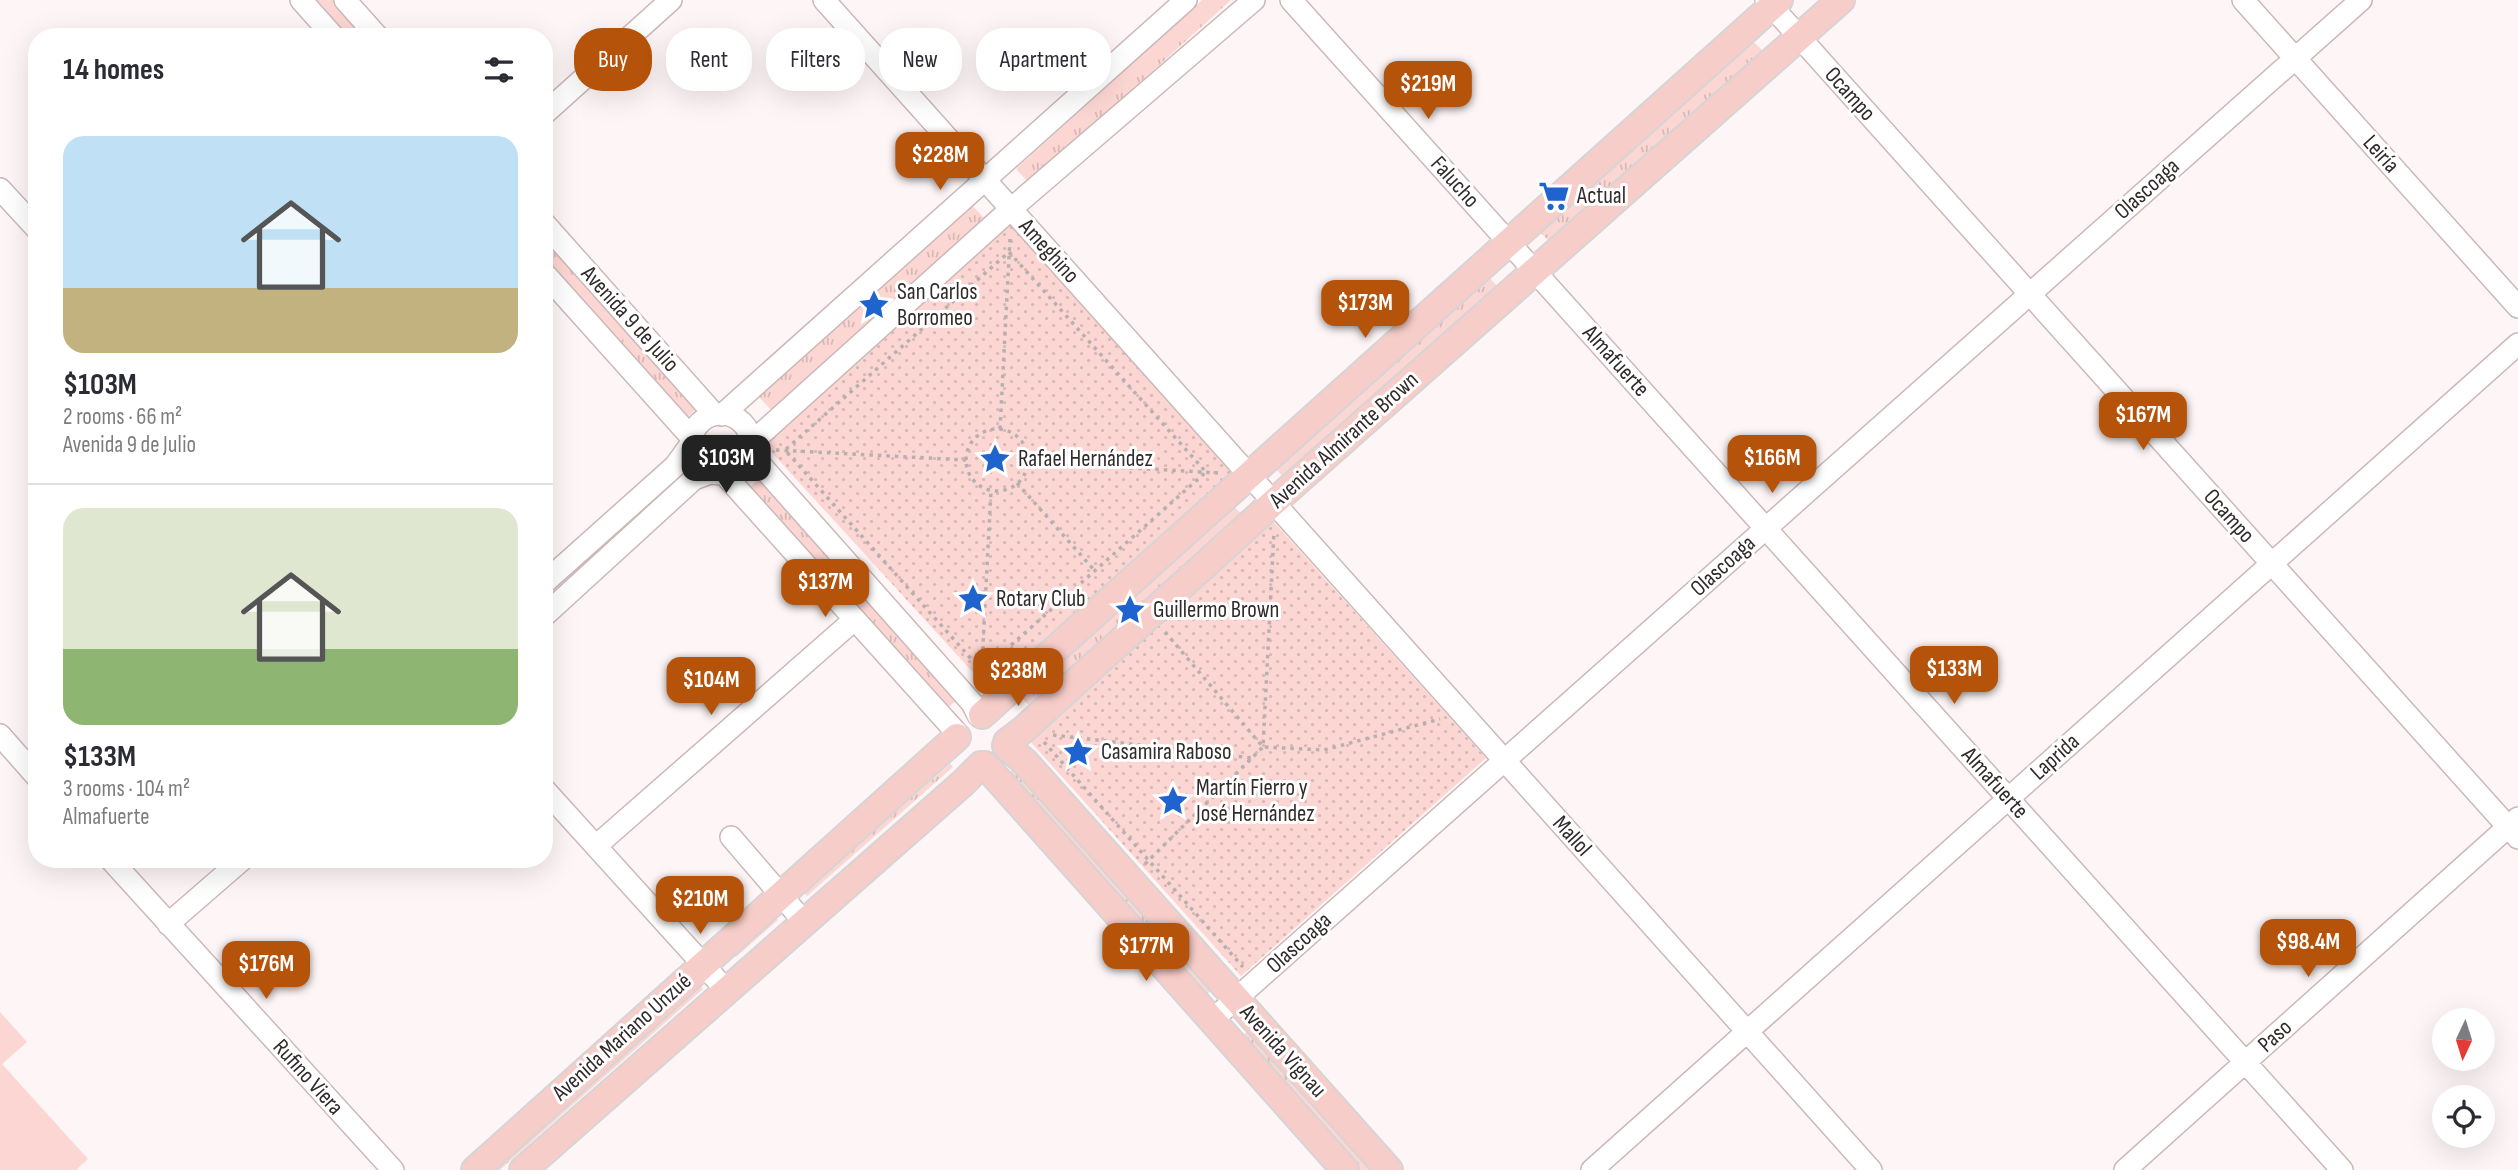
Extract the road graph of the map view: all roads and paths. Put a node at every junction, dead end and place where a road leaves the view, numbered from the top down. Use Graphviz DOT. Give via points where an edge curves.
graph roads {
  1 [pos="301,0"];
  2 [pos="345,0"];
  3 [pos="671,0"];
  4 [pos="824,0"];
  5 [pos="1186,0"];
  6 [pos="1254,0"];
  7 [pos="1291,0"];
  8 [pos="1841,0"];
  9 [pos="2243,0"];
  10 [pos="2361,0"];
  11 [pos="1773,2"];
  12 [pos="326,28"];
  13 [pos="370,28"];
  14 [pos="1800,37"];
  15 [pos="2295,58"];
  16 [pos="553,106"];
  17 [pos="985,180"];
  18 [pos="0,188"];
  19 [pos="1011,209"];
  20 [pos="28,219"];
  21 [pos="553,233"];
  22 [pos="1509,242"];
  23 [pos="1009,252"];
  24 [pos="1535,271"];
  25 [pos="553,283"];
  26 [pos="2030,294"];
  27 [pos="2518,307"];
  28 [pos="2518,344"];
  29 [pos="719,415"];
  30 [pos="1000,429"];
  31 [pos="692,441"];
  32 [pos="751,448"];
  33 [pos="785,450"];
  34 [pos="966,460"];
  35 [pos="1028,462"];
  36 [pos="1206,472"];
  37 [pos="718,473"];
  38 [pos="1249,475"];
  39 [pos="1017,484"];
  40 [pos="991,490"];
  41 [pos="1273,502"];
  42 [pos="1766,528"];
  43 [pos="573,558"];
  44 [pos="2272,564"];
  45 [pos="1095,571"];
  46 [pos="553,575"];
  47 [pos="588,575"];
  48 [pos="553,608"];
  49 [pos="1151,614"];
  50 [pos="854,620"];
  51 [pos="982,671"];
  52 [pos="1462,713"];
  53 [pos="980,715"];
  54 [pos="0,735"];
  55 [pos="957,735"];
  56 [pos="1018,738"];
  57 [pos="1263,747"];
  58 [pos="1252,758"];
  59 [pos="1505,761"];
  60 [pos="983,765"];
  61 [pos="28,767"];
  62 [pos="2009,798"];
  63 [pos="553,799"];
  64 [pos="2515,828"];
  65 [pos="731,837"];
  66 [pos="596,846"];
  67 [pos="1149,861"];
  68 [pos="118,868"];
  69 [pos="233,868"];
  70 [pos="1130,879"];
  71 [pos="781,894"];
  72 [pos="805,923"];
  73 [pos="168,924"];
  74 [pos="703,964"];
  75 [pos="1246,990"];
  76 [pos="727,991"];
  77 [pos="1212,1021"];
  78 [pos="1747,1032"];
  79 [pos="2245,1062"];
  80 [pos="393,1170"];
  81 [pos="475,1170"];
  82 [pos="523,1170"];
  83 [pos="1345,1170"];
  84 [pos="1389,1170"];
  85 [pos="1592,1170"];
  86 [pos="1871,1170"];
  87 [pos="2125,1170"];
  88 [pos="2342,1170"];
  1 -- 12 [label="street"];
  2 -- 13 [label="street"];
  3 -- 16 [label="street"];
  4 -- 17 [label="street, Ameghino"];
  5 -- 17 [label="street"];
  6 -- 19 [label="street"];
  7 -- 22 [label="street, Falucho"];
  8 -- 14 [label="main road, Avenida Almirante Brown"];
  9 -- 15 [label="street, Leiría"];
  10 -- 15 [label="street, Olascoaga"];
  11 -- 14 [label="street, Ocampo"];
  11 -- 22 [label="main road, Avenida Almirante Brown"];
  14 -- 24 [label="main road, Avenida Almirante Brown"];
  14 -- 26 [label="street, Ocampo"];
  15 -- 26 [label="street, Olascoaga"];
  15 -- 27 [label="street, Leiría"];
  17 -- 19 [label="street, Ameghino"];
  17 -- 29 [label="street"];
  18 -- 20 [label="street"];
  19 -- 23 [label="path"];
  19 -- 32 [label="street"];
  19 -- 38 [label="street, Ameghino"];
  21 -- 29 [label="street, Avenida 9 de Julio"];
  22 -- 24 [label="street, Falucho"];
  22 -- 38 [label="main road, Avenida Almirante Brown"];
  23 -- 30 [label="path"];
  23 -- 33 [label="path"];
  23 -- 36 [label="path"];
  24 -- 41 [label="main road, Avenida Almirante Brown"];
  24 -- 42 [label="street, Almafuerte"];
  25 -- 31 [label="street, Avenida 9 de Julio"];
  26 -- 42 [label="street, Olascoaga"];
  26 -- 44 [label="street, Ocampo"];
  28 -- 44 [label="street, Laprida"];
  29 -- 31 [label="street" via="702,421"];
  29 -- 32 [label="street" via="738,419 745,426"];
  30 -- 34 [label="path" via="980,433"];
  30 -- 35 [label="path" via="1018,436"];
  31 -- 37 [label="street" via="699,465"];
  31 -- 43 [label="street" via="675,466"];
  32 -- 33 [label="path"];
  32 -- 37 [label="street" via="741,467"];
  32 -- 53 [label="street"];
  33 -- 34 [label="path"];
  33 -- 51 [label="path"];
  34 -- 40 [label="path" via="973,480"];
  35 -- 36 [label="path"];
  35 -- 39 [label="path"];
  36 -- 38 [label="path"];
  36 -- 45 [label="path"];
  37 -- 47 [label="street" via="694,479"];
  37 -- 50 [label="street"];
  38 -- 41 [label="street, Ameghino"];
  38 -- 53 [label="main road, Avenida Almirante Brown"];
  39 -- 40 [label="path"];
  39 -- 45 [label="path"];
  40 -- 51 [label="path"];
  41 -- 49 [label="main road, Avenida Almirante Brown"];
  41 -- 52 [label="street, Mallol"];
  41 -- 57 [label="path"];
  42 -- 59 [label="street, Olascoaga"];
  42 -- 62 [label="street, Almafuerte"];
  43 -- 46 [label="street"];
  43 -- 47 [label="street"];
  44 -- 62 [label="street, Laprida"];
  44 -- 64 [label="street, Ocampo"];
  45 -- 51 [label="path"];
  47 -- 48 [label="street"];
  49 -- 56 [label="main road, Avenida Almirante Brown"];
  49 -- 57 [label="path"];
  50 -- 55 [label="street"];
  50 -- 66 [label="street"];
  51 -- 53 [label="path"];
  52 -- 57 [label="path" via="1324,750"];
  52 -- 59 [label="street, Mallol"];
  53 -- 55 [label="main road" via="967,720"];
  53 -- 56 [label="main road" via="990,716"];
  54 -- 61 [label="street"];
  55 -- 60 [label="main road" via="963,756"];
  55 -- 71 [label="main road, Avenida Mariano Unzué"];
  56 -- 58 [label="path"];
  56 -- 60 [label="main road" via="1000,757"];
  56 -- 67 [label="path"];
  56 -- 70 [label="main road, Avenida Vignau" via="1025,762"];
  57 -- 58 [label="path"];
  58 -- 67 [label="path"];
  59 -- 75 [label="street, Olascoaga"];
  59 -- 78 [label="street, Mallol"];
  60 -- 72 [label="main road, Avenida Mariano Unzué"];
  60 -- 77 [label="main road, Avenida Vignau"];
  62 -- 78 [label="street, Laprida"];
  62 -- 79 [label="street, Almafuerte"];
  63 -- 66 [label="street"];
  64 -- 79 [label="street, Paso"];
  65 -- 71 [label="street"];
  66 -- 74 [label="street"];
  67 -- 70 [label="path"];
  67 -- 75 [label="path"];
  68 -- 73 [label="street, Rufino Viera"];
  69 -- 73 [label="street"];
  70 -- 75 [label="main road, Avenida Vignau"];
  71 -- 72 [label="street"];
  71 -- 74 [label="main road, Avenida Mariano Unzué"];
  72 -- 76 [label="main road, Avenida Mariano Unzué"];
  73 -- 80 [label="street, Rufino Viera"];
  74 -- 76 [label="street"];
  74 -- 81 [label="main road, Avenida Mariano Unzué"];
  75 -- 77 [label="street, Olascoaga"];
  75 -- 84 [label="main road, Avenida Vignau"];
  76 -- 82 [label="main road, Avenida Mariano Unzué"];
  77 -- 83 [label="main road, Avenida Vignau"];
  78 -- 85 [label="street, Laprida"];
  78 -- 86 [label="street, Mallol"];
  79 -- 87 [label="street, Paso"];
  79 -- 88 [label="street, Almafuerte"];
}
